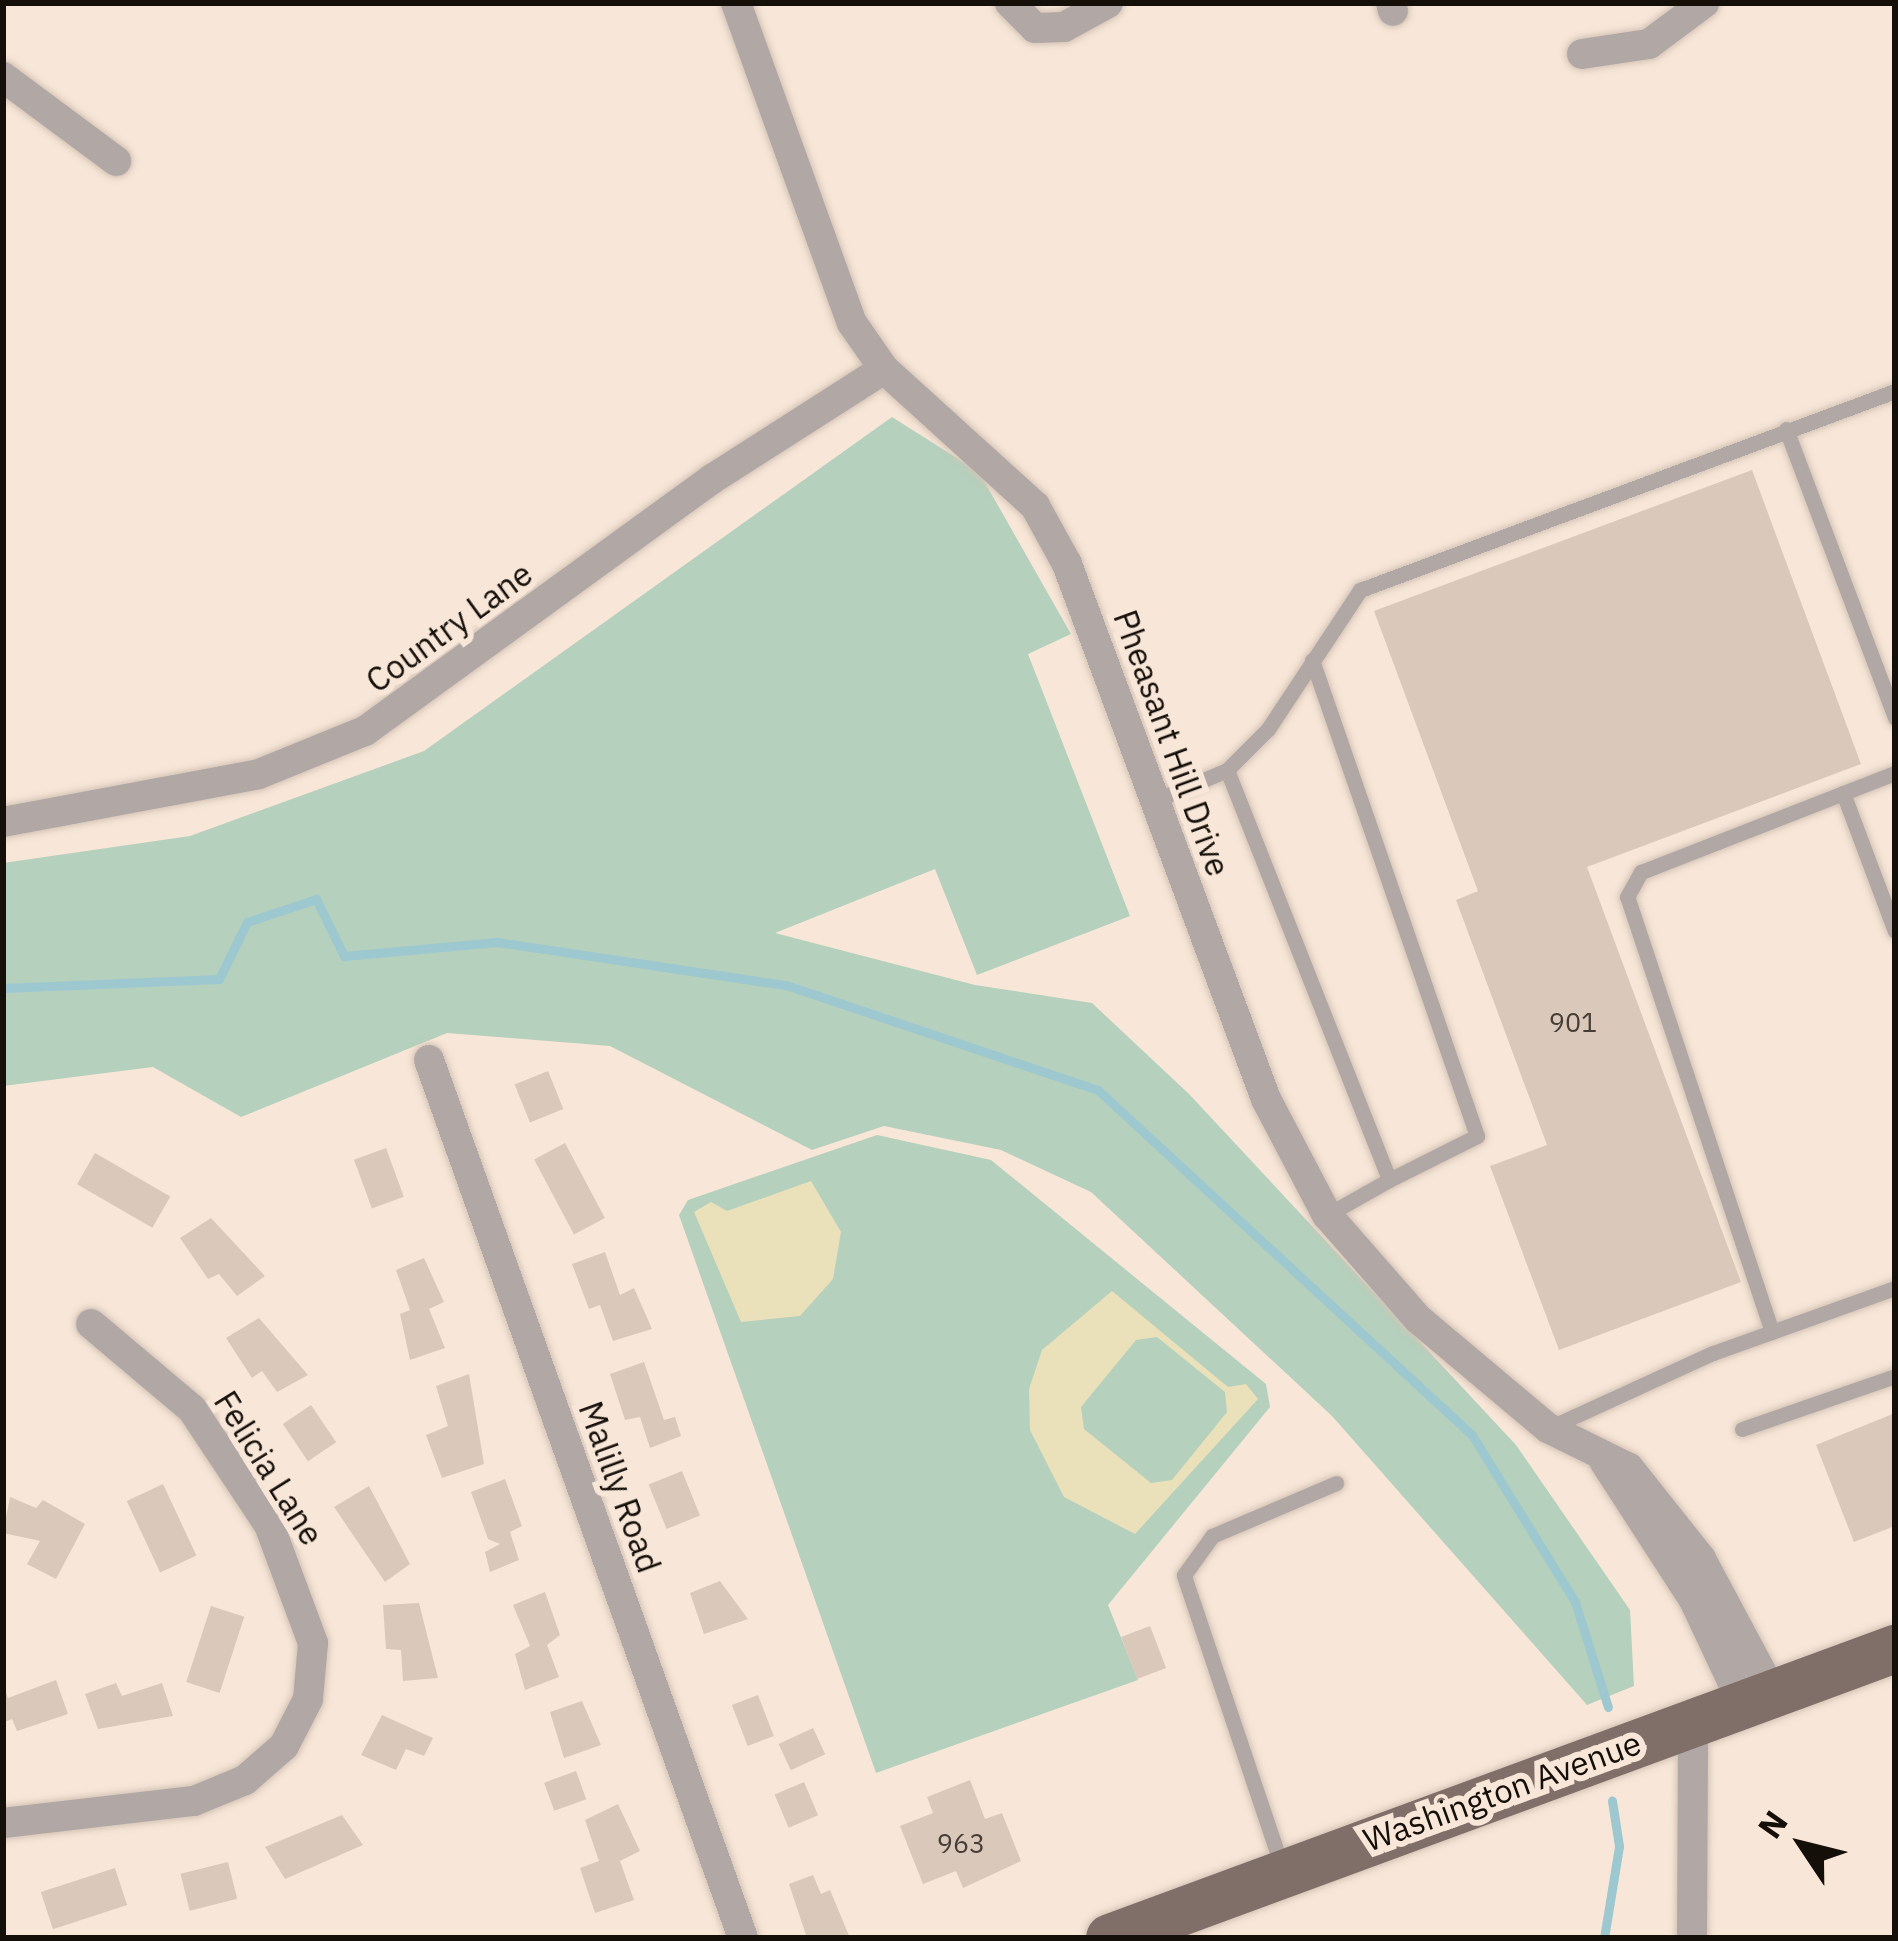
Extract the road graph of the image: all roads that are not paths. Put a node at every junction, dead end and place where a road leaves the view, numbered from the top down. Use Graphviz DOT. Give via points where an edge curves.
graph roads {
  1 [pos="736,3"];
  2 [pos="1010,3"];
  3 [pos="1108,3"];
  4 [pos="1704,3"];
  5 [pos="1582,54"];
  6 [pos="3,76"];
  7 [pos="116,161"];
  8 [pos="884,369"];
  9 [pos="1895,391"];
  10 [pos="1786,429"];
  11 [pos="1312,660"];
  12 [pos="1895,718"];
  13 [pos="1227,770"];
  14 [pos="1895,773"];
  15 [pos="1843,793"];
  16 [pos="1154,801"];
  17 [pos="3,822"];
  18 [pos="1895,931"];
  19 [pos="429,1060"];
  20 [pos="1389,1180"];
  21 [pos="1327,1215"];
  22 [pos="1895,1288"];
  23 [pos="91,1324"];
  24 [pos="1772,1332"];
  25 [pos="1895,1376"];
  26 [pos="1548,1428"];
  27 [pos="1742,1429"];
  28 [pos="1336,1483"];
  29 [pos="1895,1649"];
  30 [pos="1757,1697"];
  31 [pos="1693,1720"];
  32 [pos="3,1823"];
  33 [pos="1284,1873"];
  34 [pos="743,1938"];
  35 [pos="1110,1938"];
  36 [pos="1692,1938"];
  1 -- 8 [label="street, Pheasant Hill Drive" via="827,262"];
  2 -- 3 [label="street" via="1035,28 1064,27"];
  4 -- 5 [label="street" via="1649,44"];
  6 -- 7 [label="street"];
  8 -- 16 [label="street, Pheasant Hill Drive" via="1035,506 1067,564"];
  8 -- 17 [label="street, Country Lane" via="712,479 365,731 260,774"];
  9 -- 10 [label="lane"];
  10 -- 11 [label="lane" via="1360,590"];
  10 -- 12 [label="lane"];
  11 -- 13 [label="lane" via="1268,729"];
  11 -- 20 [label="lane" via="1477,1136"];
  13 -- 16 [label="lane"];
  13 -- 20 [label="lane"];
  14 -- 15 [label="lane"];
  15 -- 18 [label="lane"];
  15 -- 24 [label="lane" via="1641,872 1627,897"];
  16 -- 21 [label="street, Pheasant Hill Drive" via="1265,1099"];
  19 -- 34 [label="street, Malilly Road"];
  20 -- 21 [label="lane"];
  21 -- 26 [label="street, Pheasant Hill Drive" via="1418,1319"];
  22 -- 24 [label="lane"];
  23 -- 32 [label="street, Felicia Lane" via="192,1409 268,1525 313,1643 308,1700 284,1746 245,1780 194,1802 71,1808"];
  24 -- 26 [label="lane"];
  25 -- 27 [label="lane"];
  26 -- 30 [label="street, Pheasant Hill Drive" via="1629,1468 1681,1530"];
  28 -- 33 [label="lane" via="1212,1536 1184,1575"];
  29 -- 30 [label="main road, Washington Avenue"];
  30 -- 31 [label="main road, Washington Avenue"];
  31 -- 33 [label="main road, Washington Avenue"];
  31 -- 36 [label="street"];
  33 -- 35 [label="main road, Washington Avenue"];
}
